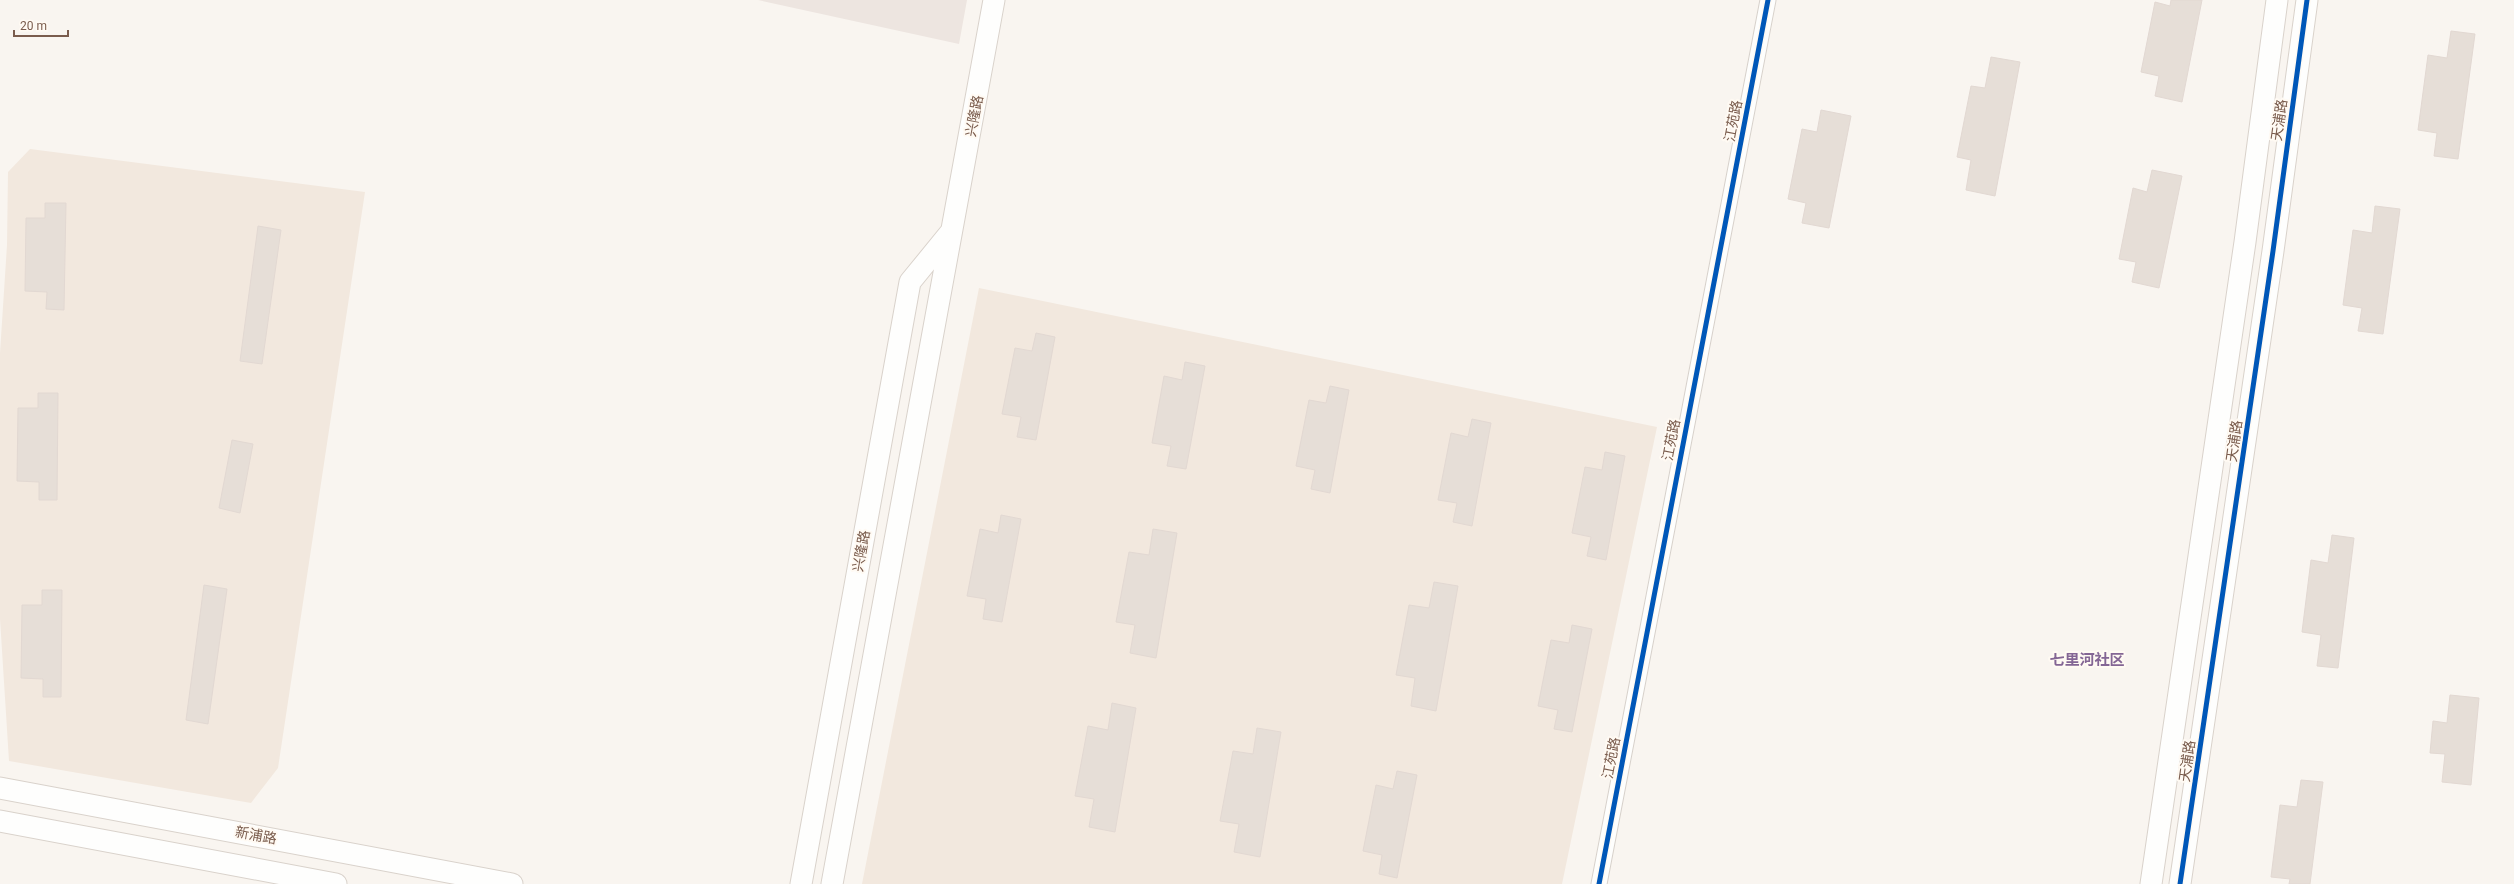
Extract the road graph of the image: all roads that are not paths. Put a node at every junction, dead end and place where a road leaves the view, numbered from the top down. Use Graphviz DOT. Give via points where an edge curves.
graph roads {
  1 [pos="994,0"];
  2 [pos="1768,0"];
  3 [pos="2276,0"];
  4 [pos="2307,0"];
  5 [pos="952,231"];
  6 [pos="0,788"];
  7 [pos="0,821"];
  8 [pos="336,884"];
  9 [pos="512,884"];
  10 [pos="801,884"];
  11 [pos="832,884"];
  12 [pos="1600,884"];
  13 [pos="2150,884"];
  14 [pos="2180,884"];
  1 -- 5 [label="main road, 兴隆路"];
  2 -- 12 [label="street, 江苑路"];
  3 -- 13 [label="main road" via="2245,242"];
  4 -- 14 [label="main road, 天浦路" via="2270,275"];
  5 -- 10 [label="main road, 兴隆路" via="910,282"];
  5 -- 11 [label="main road, 兴隆路"];
  6 -- 9 [label="main road, 新浦路"];
  7 -- 8 [label="main road"];
}
